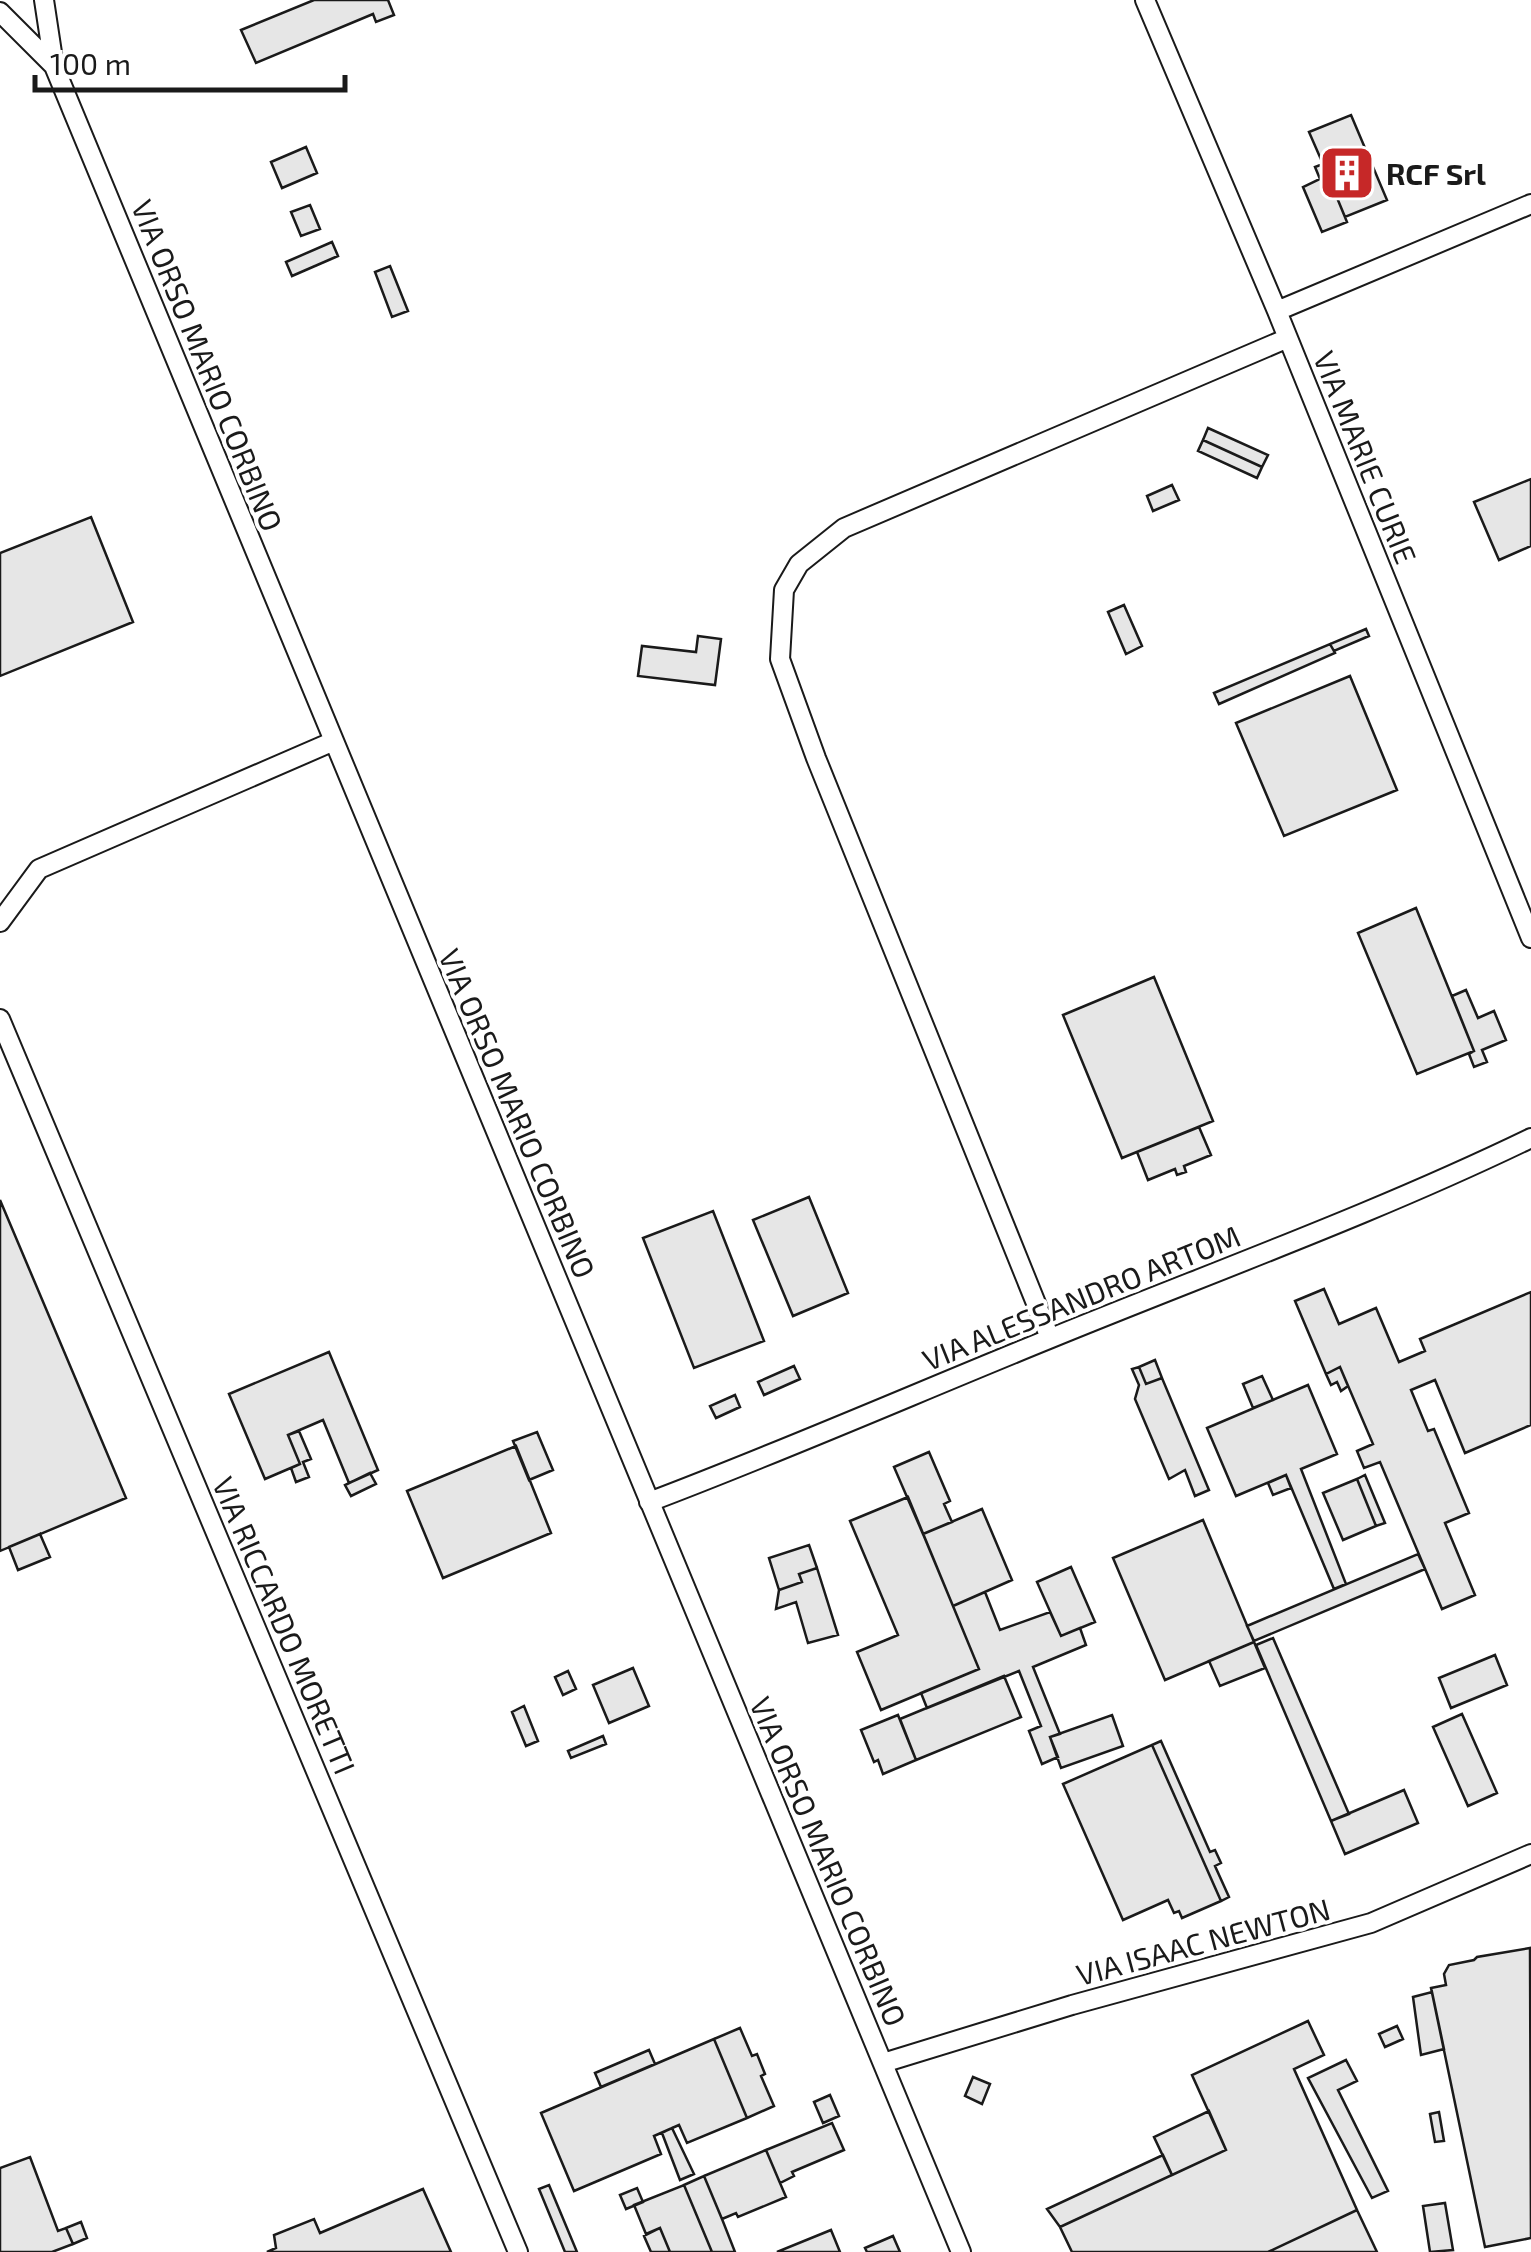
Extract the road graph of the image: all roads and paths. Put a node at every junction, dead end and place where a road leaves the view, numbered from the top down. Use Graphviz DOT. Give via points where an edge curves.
graph roads {
  1 [pos="44,0"];
  2 [pos="1144,0"];
  3 [pos="0,12"];
  4 [pos="54,66"];
  5 [pos="1531,204"];
  6 [pos="1277,311"];
  7 [pos="1288,338"];
  8 [pos="334,741"];
  9 [pos="0,922"];
  10 [pos="1531,938"];
  11 [pos="0,1019"];
  12 [pos="1531,1138"];
  13 [pos="1050,1338"];
  14 [pos="650,1502"];
  15 [pos="1531,1854"];
  16 [pos="883,2063"];
  17 [pos="518,2252"];
  18 [pos="961,2252"];
  1 -- 4 [label="street"];
  2 -- 6 [label="street, VIA MARIE CURIE"];
  3 -- 4 [label="street, VIA ORSO MARIO CORBINO"];
  4 -- 8 [label="street, VIA ORSO MARIO CORBINO"];
  5 -- 6 [label="street"];
  6 -- 7 [label="street, VIA MARIE CURIE"];
  7 -- 10 [label="street, VIA MARIE CURIE"];
  7 -- 13 [label="street" via="844,528 799,564 784,590 780,659"];
  8 -- 9 [label="street" via="39,869"];
  8 -- 14 [label="street, VIA ORSO MARIO CORBINO"];
  11 -- 17 [label="street, VIA RICCARDO MORETTI"];
  12 -- 13 [label="street, VIA ALESSANDRO ARTOM" via="1436,1184"];
  13 -- 14 [label="street, VIA ALESSANDRO ARTOM"];
  14 -- 16 [label="street, VIA ORSO MARIO CORBINO"];
  15 -- 16 [label="street, VIA ISAAC NEWTON" via="1371,1923"];
  16 -- 18 [label="street, VIA ORSO MARIO CORBINO"];
}
